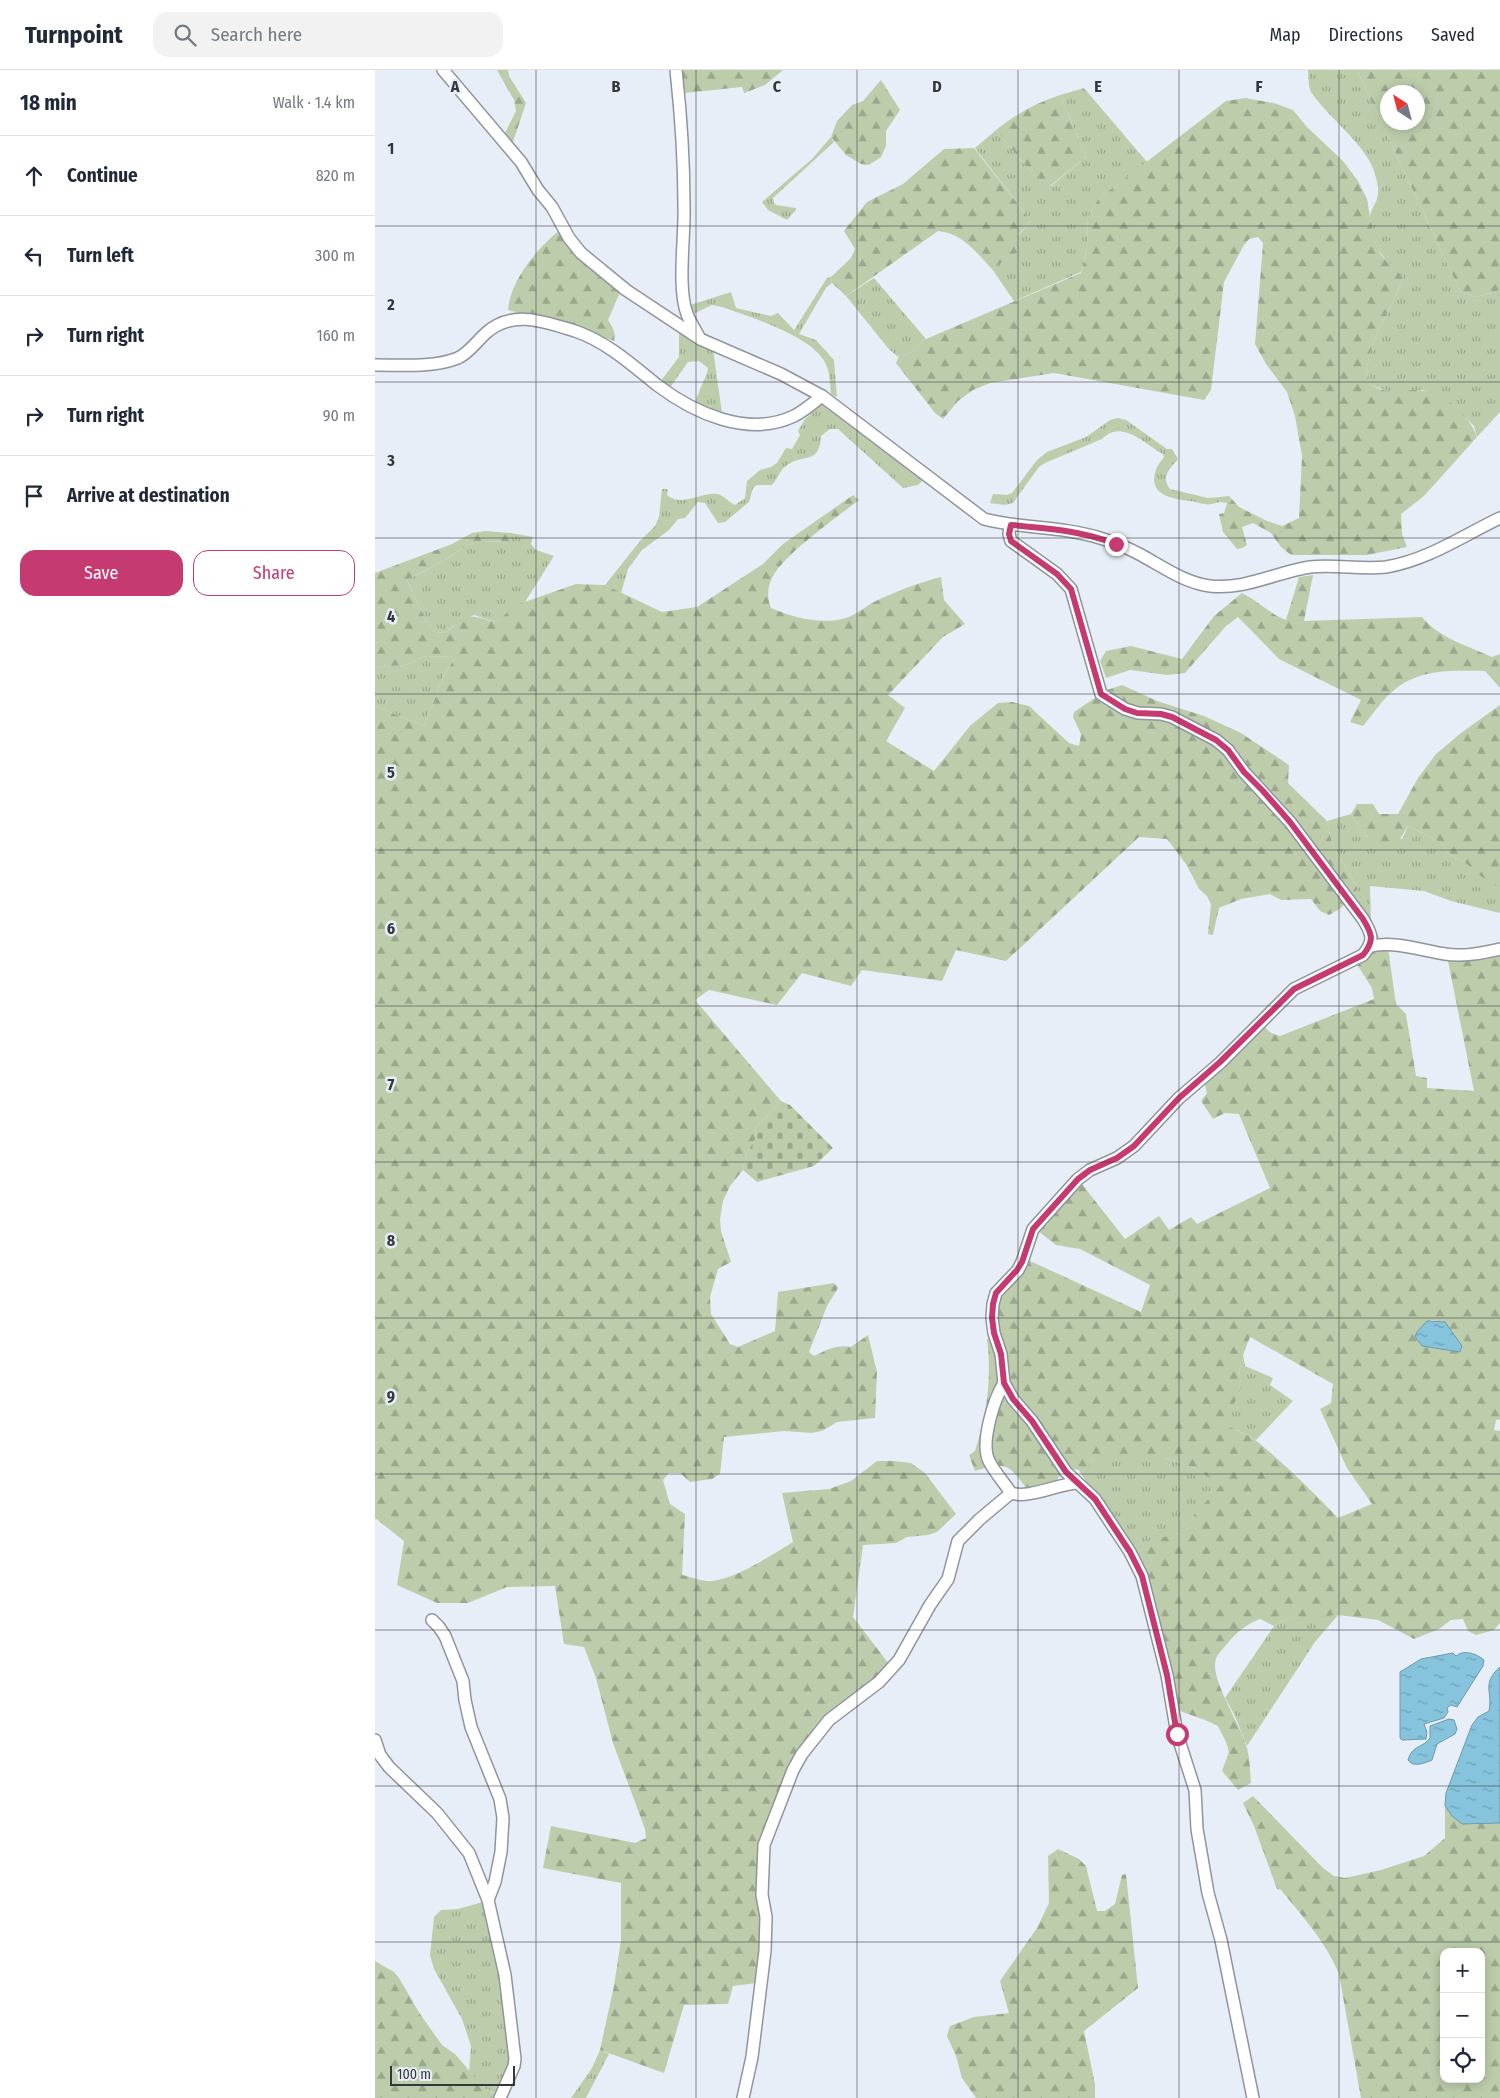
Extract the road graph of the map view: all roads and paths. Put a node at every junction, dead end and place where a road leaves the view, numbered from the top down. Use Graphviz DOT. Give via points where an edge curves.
graph roads {
  1 [pos="443,70"];
  2 [pos="676,70"];
  3 [pos="700,338"];
  4 [pos="375,365"];
  5 [pos="822,396"];
  6 [pos="1500,518"];
  7 [pos="1011,525"];
  8 [pos="1371,946"];
  9 [pos="1500,949"];
  10 [pos="1004,1383"];
  11 [pos="1066,1472"];
  12 [pos="1077,1483"];
  13 [pos="1055,1486"];
  14 [pos="1011,1493"];
  15 [pos="432,1620"];
  16 [pos="375,1740"];
  17 [pos="488,1900"];
  18 [pos="500,2098"];
  19 [pos="743,2098"];
  20 [pos="1253,2098"];
  1 -- 3 [label="street" via="521,162 581,253 626,290"];
  2 -- 3 [label="street" via="684,172 684,306"];
  3 -- 5 [label="street"];
  4 -- 5 [label="street" via="448,362 461,356 495,325 523,318 594,338 691,407 737,423 749,425 794,416"];
  5 -- 7 [label="street" via="978,515"];
  6 -- 7 [label="street" via="1437,551 1403,563 1367,568 1311,567 1222,587 1190,580 1099,537"];
  7 -- 8 [label="street" via="1011,541 1057,574 1071,589 1101,694 1137,713 1172,717 1216,740 1228,750 1290,822 1363,919 1371,937"];
  8 -- 9 [label="street" via="1385,943 1468,955"];
  8 -- 10 [label="street" via="1363,955 1294,989 1179,1098 1134,1146 1083,1174 1041,1217 1033,1229 1022,1262 996,1293 993,1304 994,1333 1001,1354"];
  10 -- 11 [label="street"];
  10 -- 14 [label="street" via="993,1404 986,1445 989,1463"];
  11 -- 12 [label="street"];
  11 -- 13 [label="street"];
  12 -- 13 [label="street"];
  12 -- 20 [label="street" via="1095,1499 1130,1552 1148,1596 1177,1734 1195,1790 1197,1829 1208,1893 1221,1940"];
  13 -- 14 [label="street"];
  14 -- 19 [label="street" via="958,1541 949,1579 929,1605 899,1660 879,1682 829,1720 793,1770 764,1845 761,1895 766,1917 765,1951 752,2058"];
  15 -- 17 [label="street" via="445,1636 463,1681 471,1727 500,1799 503,1818 501,1852"];
  16 -- 17 [label="street" via="389,1767 437,1813 464,1846"];
  17 -- 18 [label="street" via="505,1976 515,2059"];
}
